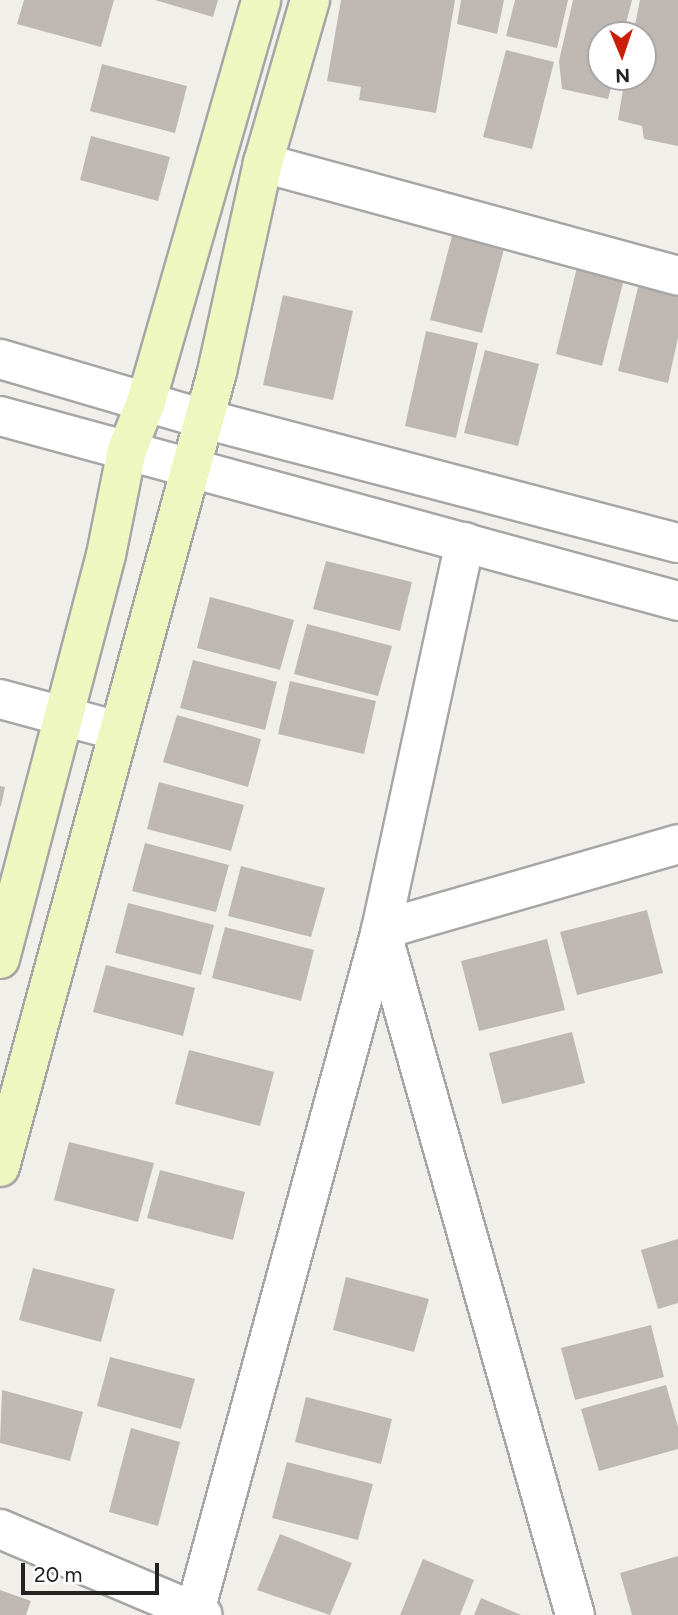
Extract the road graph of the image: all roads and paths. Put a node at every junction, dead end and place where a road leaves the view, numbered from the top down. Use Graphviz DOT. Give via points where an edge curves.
graph roads {
  1 [pos="261,0"];
  2 [pos="310,0"];
  3 [pos="263,163"];
  4 [pos="678,276"];
  5 [pos="0,359"];
  6 [pos="146,402"];
  7 [pos="0,416"];
  8 [pos="201,418"];
  9 [pos="127,450"];
  10 [pos="188,467"];
  11 [pos="465,542"];
  12 [pos="678,542"];
  13 [pos="678,601"];
  14 [pos="0,699"];
  15 [pos="64,713"];
  16 [pos="119,731"];
  17 [pos="678,844"];
  18 [pos="381,930"];
  19 [pos="0,959"];
  20 [pos="0,1167"];
  21 [pos="0,1529"];
  22 [pos="199,1613"];
  23 [pos="575,1615"];
  1 -- 6 [label="street"];
  2 -- 3 [label="street"];
  3 -- 4 [label="street"];
  3 -- 8 [label="street" via="217,372"];
  5 -- 6 [label="street"];
  6 -- 8 [label="street"];
  6 -- 9 [label="street"];
  7 -- 9 [label="street"];
  8 -- 10 [label="street"];
  8 -- 12 [label="street"];
  9 -- 10 [label="street"];
  9 -- 15 [label="street" via="106,555"];
  10 -- 11 [label="street"];
  10 -- 16 [label="street"];
  11 -- 13 [label="street"];
  11 -- 18 [label="street"];
  14 -- 15 [label="street"];
  15 -- 16 [label="street"];
  15 -- 19 [label="street"];
  16 -- 20 [label="street"];
  17 -- 18 [label="street"];
  18 -- 22 [label="street"];
  18 -- 23 [label="street"];
  21 -- 22 [label="street"];
}
